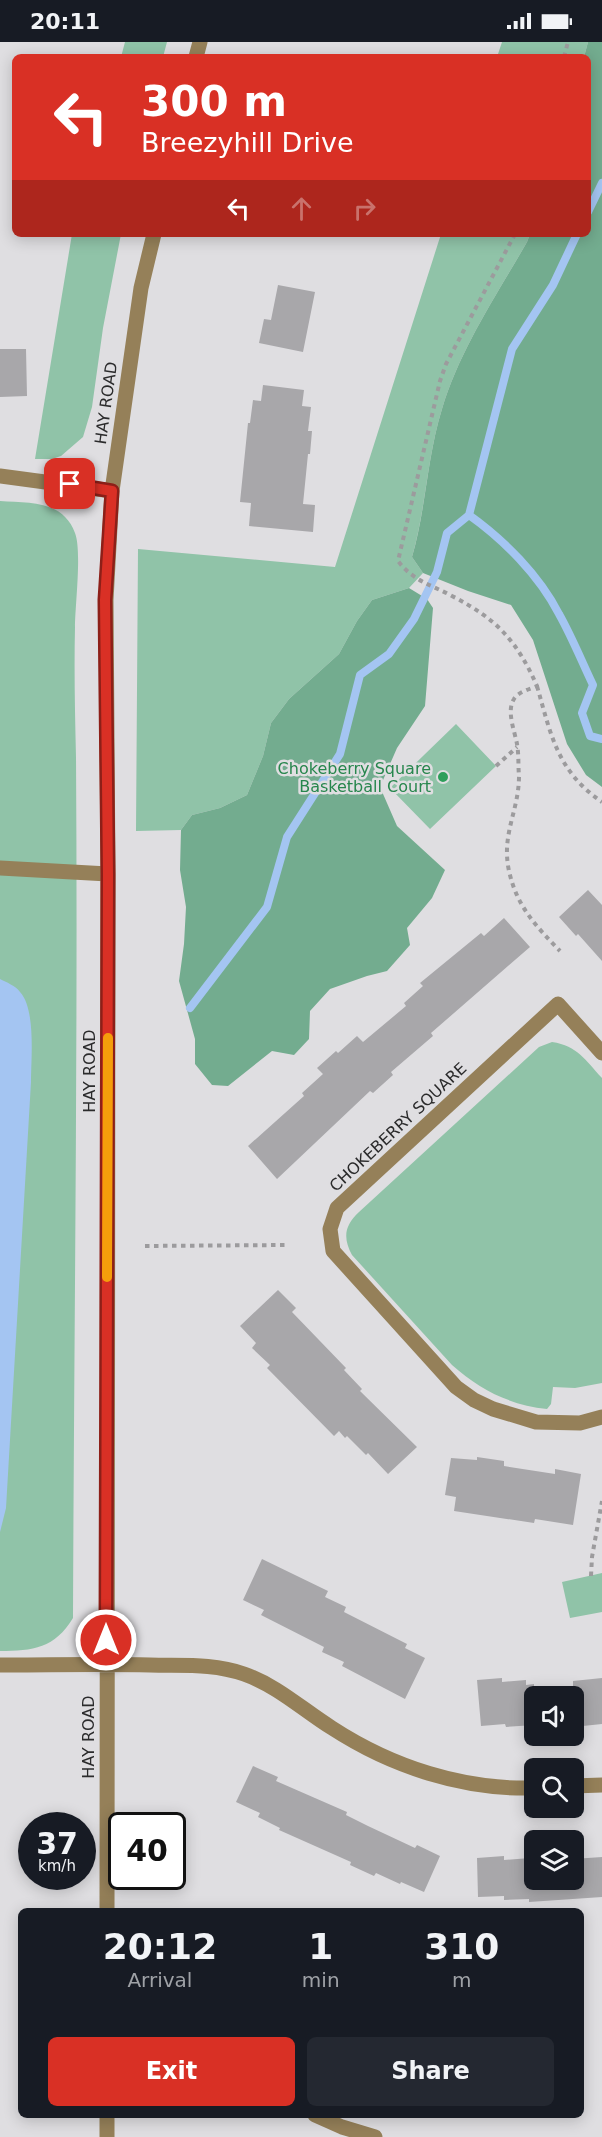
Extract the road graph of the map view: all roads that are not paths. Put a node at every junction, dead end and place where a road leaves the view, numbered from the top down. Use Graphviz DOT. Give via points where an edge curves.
graph roads {
  1 [pos="153,237"];
  2 [pos="0,476"];
  3 [pos="112,491"];
  4 [pos="0,868"];
  5 [pos="108,874"];
  6 [pos="602,1053"];
  7 [pos="602,1417"];
  8 [pos="106,1664"];
  9 [pos="0,1665"];
  10 [pos="602,1785"];
  11 [pos="584,1786"];
  12 [pos="524,1788"];
  13 [pos="106,1908"];
  14 [pos="107,2118"];
  15 [pos="322,2118"];
  16 [pos="107,2137"];
  17 [pos="375,2137"];
  1 -- 3 [label="street, HAY ROAD" via="141,288"];
  2 -- 3 [label="street"];
  3 -- 5 [label="street, HAY ROAD" via="105,600"];
  4 -- 5 [label="street"];
  5 -- 8 [label="street, HAY ROAD"];
  6 -- 7 [label="street, CHOKEBERRY SQUARE" via="558,1005 338,1208 330,1229 333,1251 456,1387 494,1410 536,1422 580,1423"];
  8 -- 9 [label="street"];
  8 -- 12 [label="street" via="213,1666 245,1674 286,1694 367,1749 411,1768 487,1786"];
  8 -- 13 [label="street, HAY ROAD"];
  10 -- 11 [label="street"];
  14 -- 16 [label="street"];
  15 -- 17 [label="street"];
}
